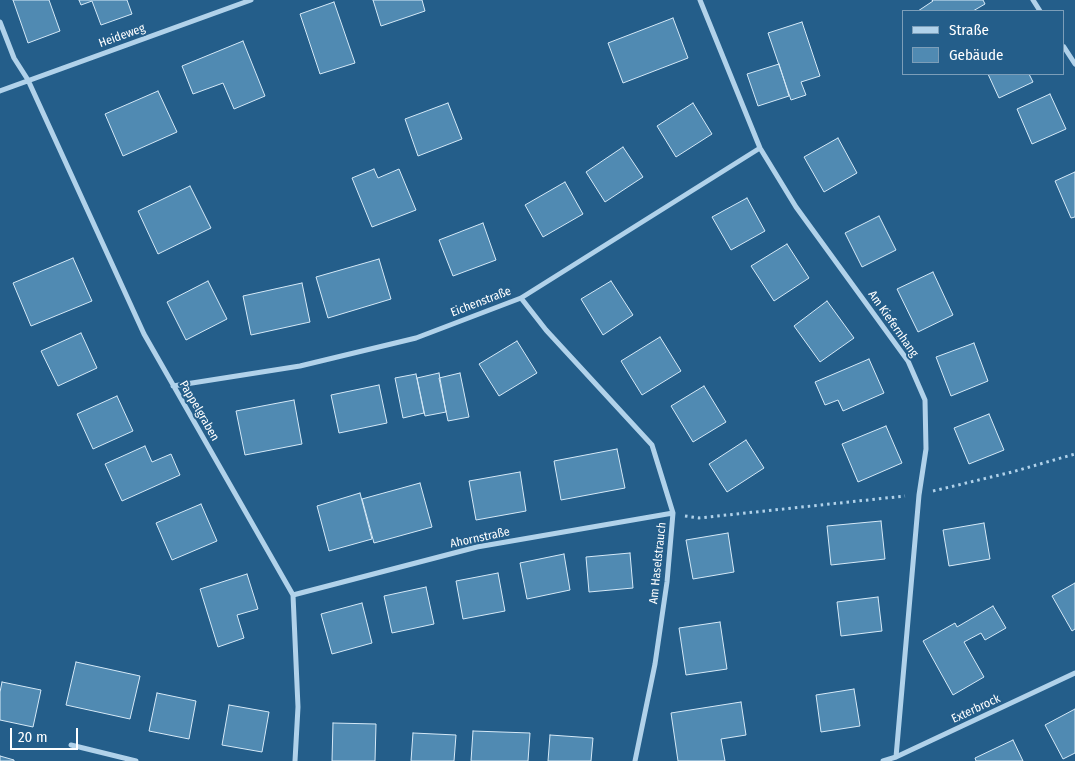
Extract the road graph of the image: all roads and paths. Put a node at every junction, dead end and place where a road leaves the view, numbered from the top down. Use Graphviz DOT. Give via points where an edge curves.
graph roads {
  1 [pos="251,0"];
  2 [pos="700,0"];
  3 [pos="0,22"];
  4 [pos="1065,49"];
  5 [pos="1075,64"];
  6 [pos="28,80"];
  7 [pos="0,91"];
  8 [pos="760,148"];
  9 [pos="521,298"];
  10 [pos="173,386"];
  11 [pos="1075,454"];
  12 [pos="920,495"];
  13 [pos="673,513"];
  14 [pos="293,595"];
  15 [pos="1075,673"];
  16 [pos="71,744"];
  17 [pos="896,757"];
  18 [pos="136,761"];
  19 [pos="295,761"];
  20 [pos="635,761"];
  21 [pos="883,761"];
  1 -- 6 [label="street, Heideweg"];
  2 -- 8 [label="street, Am Kiefernhang"];
  3 -- 6 [label="street, Pappelgraben" via="14,58"];
  4 -- 5 [label="street"];
  6 -- 7 [label="street, Heideweg"];
  6 -- 10 [label="street, Pappelgraben" via="144,334"];
  8 -- 9 [label="street, Eichenstraße"];
  8 -- 12 [label="street, Am Kiefernhang" via="796,207 908,361 925,400 926,449"];
  9 -- 10 [label="street, Eichenstraße" via="416,338 300,366"];
  9 -- 13 [label="street, Am Haselstrauch" via="546,330 652,445"];
  10 -- 14 [label="street, Pappelgraben"];
  11 -- 12 [label="path"];
  12 -- 13 [label="path" via="699,518"];
  12 -- 17 [label="street, Am Kiefernhang"];
  13 -- 14 [label="street, Ahornstraße" via="477,547"];
  13 -- 20 [label="street, Am Haselstrauch" via="655,664"];
  14 -- 19 [label="street, Pappelgraben" via="298,707"];
  15 -- 17 [label="street, Exterbrock"];
  16 -- 18 [label="street"];
  17 -- 21 [label="street, Exterbrock"];
}
